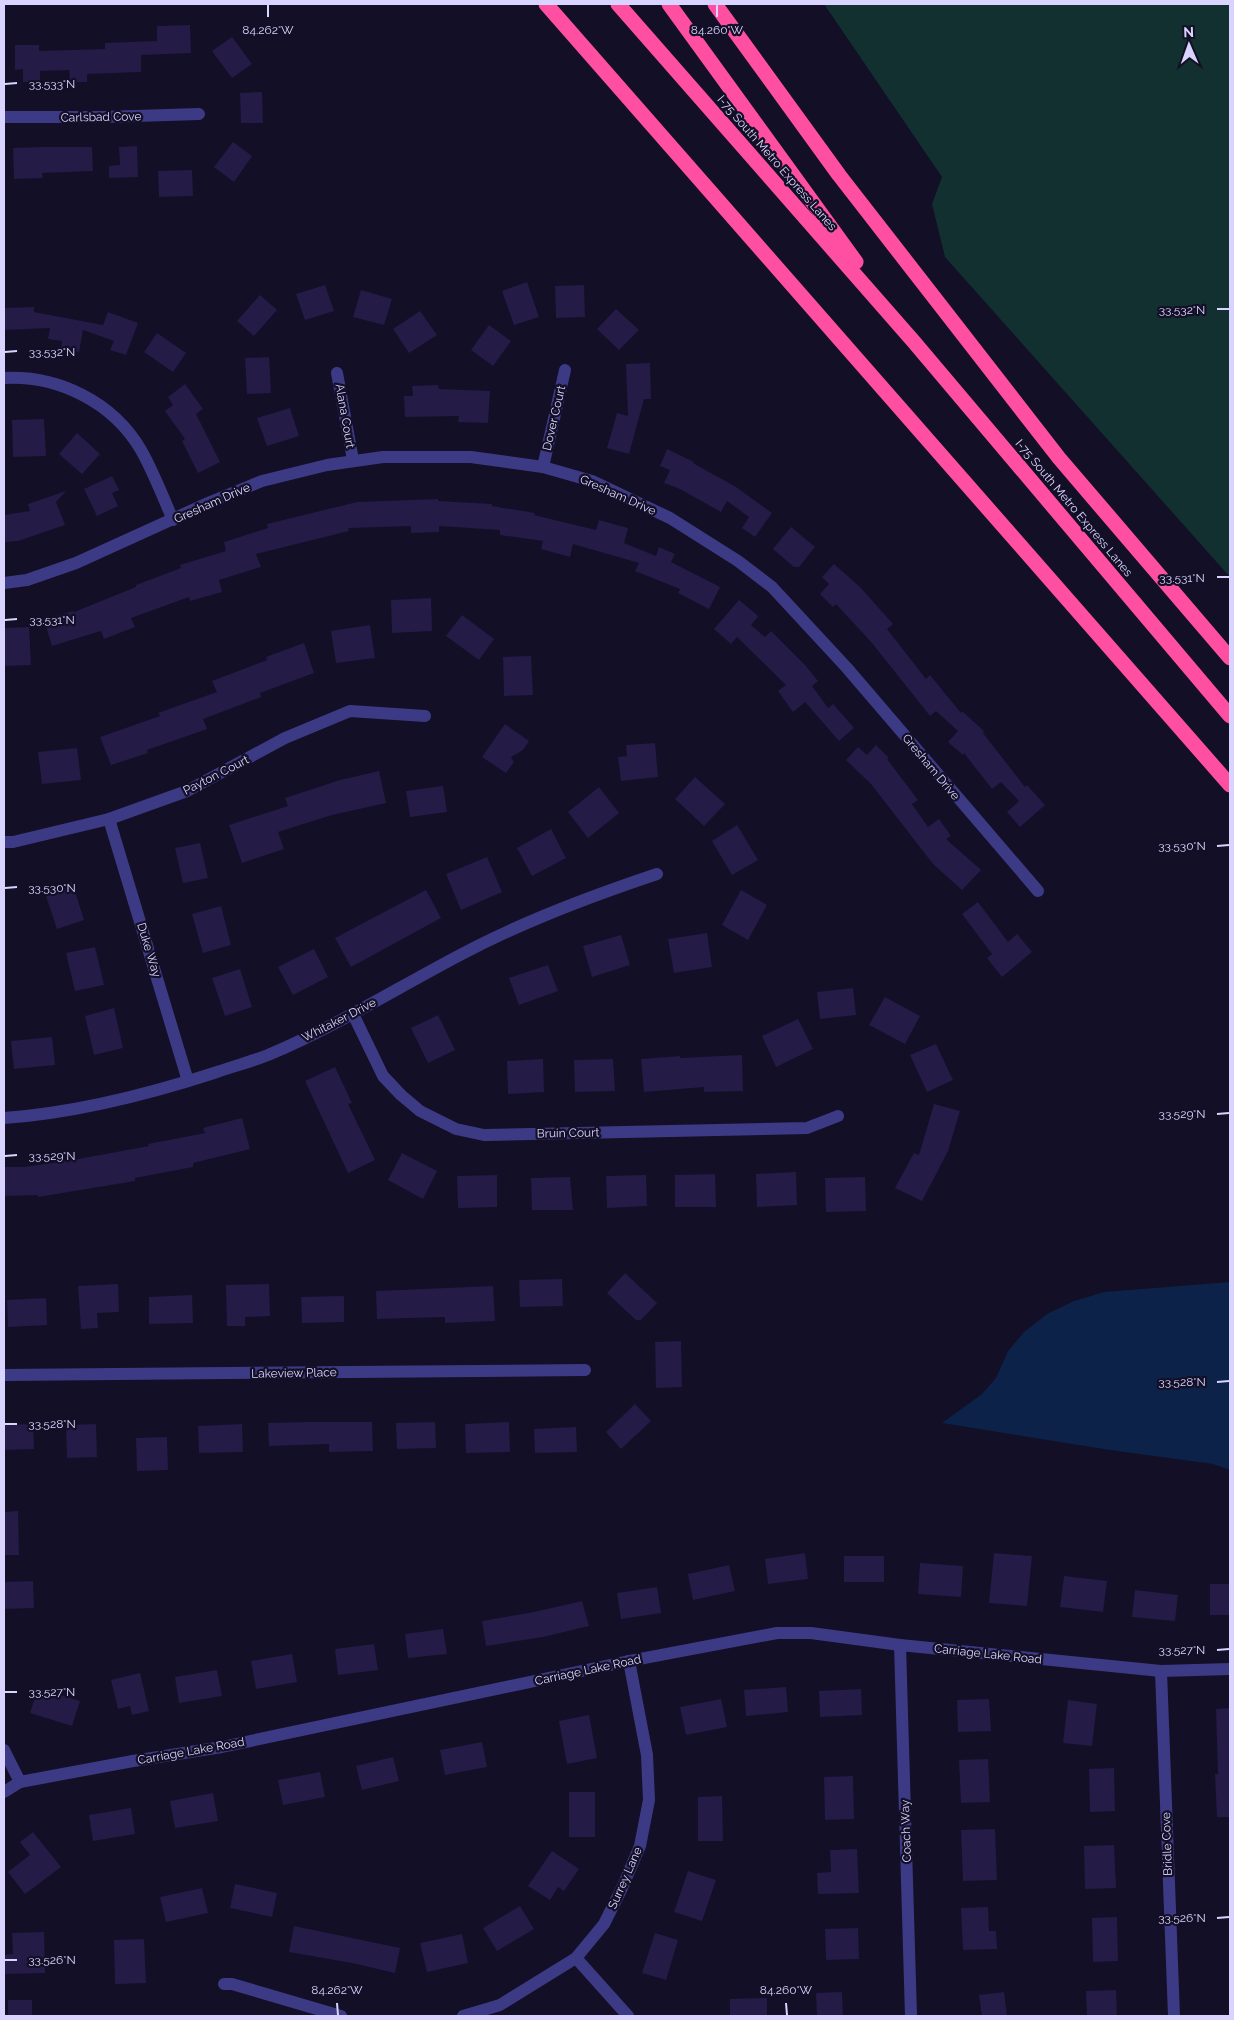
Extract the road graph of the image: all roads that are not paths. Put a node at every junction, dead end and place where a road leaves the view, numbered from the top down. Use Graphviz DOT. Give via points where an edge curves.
graph roads {
  1 [pos="546,4"];
  2 [pos="618,4"];
  3 [pos="668,4"];
  4 [pos="715,4"];
  5 [pos="199,114"];
  6 [pos="4,117"];
  7 [pos="914,342"];
  8 [pos="565,370"];
  9 [pos="337,372"];
  10 [pos="4,378"];
  11 [pos="353,460"];
  12 [pos="542,467"];
  13 [pos="173,520"];
  14 [pos="4,583"];
  15 [pos="1230,658"];
  16 [pos="425,716"];
  17 [pos="1230,716"];
  18 [pos="1230,785"];
  19 [pos="109,819"];
  20 [pos="4,842"];
  21 [pos="657,874"];
  22 [pos="1038,891"];
  23 [pos="353,1014"];
  24 [pos="188,1081"];
  25 [pos="838,1116"];
  26 [pos="4,1118"];
  27 [pos="585,1370"];
  28 [pos="4,1375"];
  29 [pos="900,1645"];
  30 [pos="629,1661"];
  31 [pos="1230,1669"];
  32 [pos="1161,1671"];
  33 [pos="4,1750"];
  34 [pos="20,1782"];
  35 [pos="4,1792"];
  36 [pos="576,1958"];
  37 [pos="224,1984"];
  38 [pos="341,2016"];
  39 [pos="463,2016"];
  40 [pos="628,2016"];
  41 [pos="911,2016"];
  42 [pos="1174,2016"];
  1 -- 18 [label="highway"];
  2 -- 7 [label="highway, I-75 South Metro Express Lanes"];
  3 -- 7 [label="highway, I-75 South Metro Express Lanes"];
  4 -- 15 [label="highway" via="838,175 1060,458"];
  5 -- 6 [label="street, Carlsbad Cove" via="103,118"];
  7 -- 17 [label="highway, I-75 South Metro Express Lanes"];
  8 -- 12 [label="street, Dover Court"];
  9 -- 11 [label="street, Alana Court"];
  10 -- 13 [label="street" via="30,378 54,384 86,397 107,411 141,450"];
  11 -- 12 [label="street, Gresham Drive" via="411,456 472,457"];
  11 -- 13 [label="street, Gresham Drive" via="262,481"];
  12 -- 22 [label="street, Gresham Drive" via="592,481 670,518 772,587 847,668"];
  13 -- 14 [label="street, Gresham Drive" via="76,563 27,580"];
  16 -- 19 [label="street, Payton Court" via="350,712 285,738 186,791"];
  19 -- 20 [label="street, Payton Court"];
  19 -- 24 [label="street, Duke Way"];
  21 -- 23 [label="street, Whitaker Drive" via="603,892 463,953"];
  23 -- 24 [label="street, Whitaker Drive" via="266,1056"];
  23 -- 25 [label="street, Bruin Court" via="383,1076 420,1111 456,1130 484,1135 807,1128"];
  24 -- 26 [label="street, Whitaker Drive" via="108,1102"];
  27 -- 28 [label="street, Lakeview Place"];
  29 -- 30 [label="street, Carriage Lake Road" via="811,1633 777,1634"];
  29 -- 32 [label="street, Carriage Lake Road"];
  29 -- 41 [label="street, Coach Way"];
  30 -- 34 [label="street, Carriage Lake Road" via="222,1747"];
  30 -- 36 [label="street, Surrey Lane" via="647,1755 649,1800 640,1846 622,1888 604,1924"];
  31 -- 32 [label="street, Carriage Lake Road"];
  32 -- 42 [label="street, Bridle Cove"];
  33 -- 34 [label="street"];
  34 -- 35 [label="street"];
  36 -- 39 [label="street, Surrey Lane" via="500,2005"];
  36 -- 40 [label="street"];
  37 -- 38 [label="street"];
}
